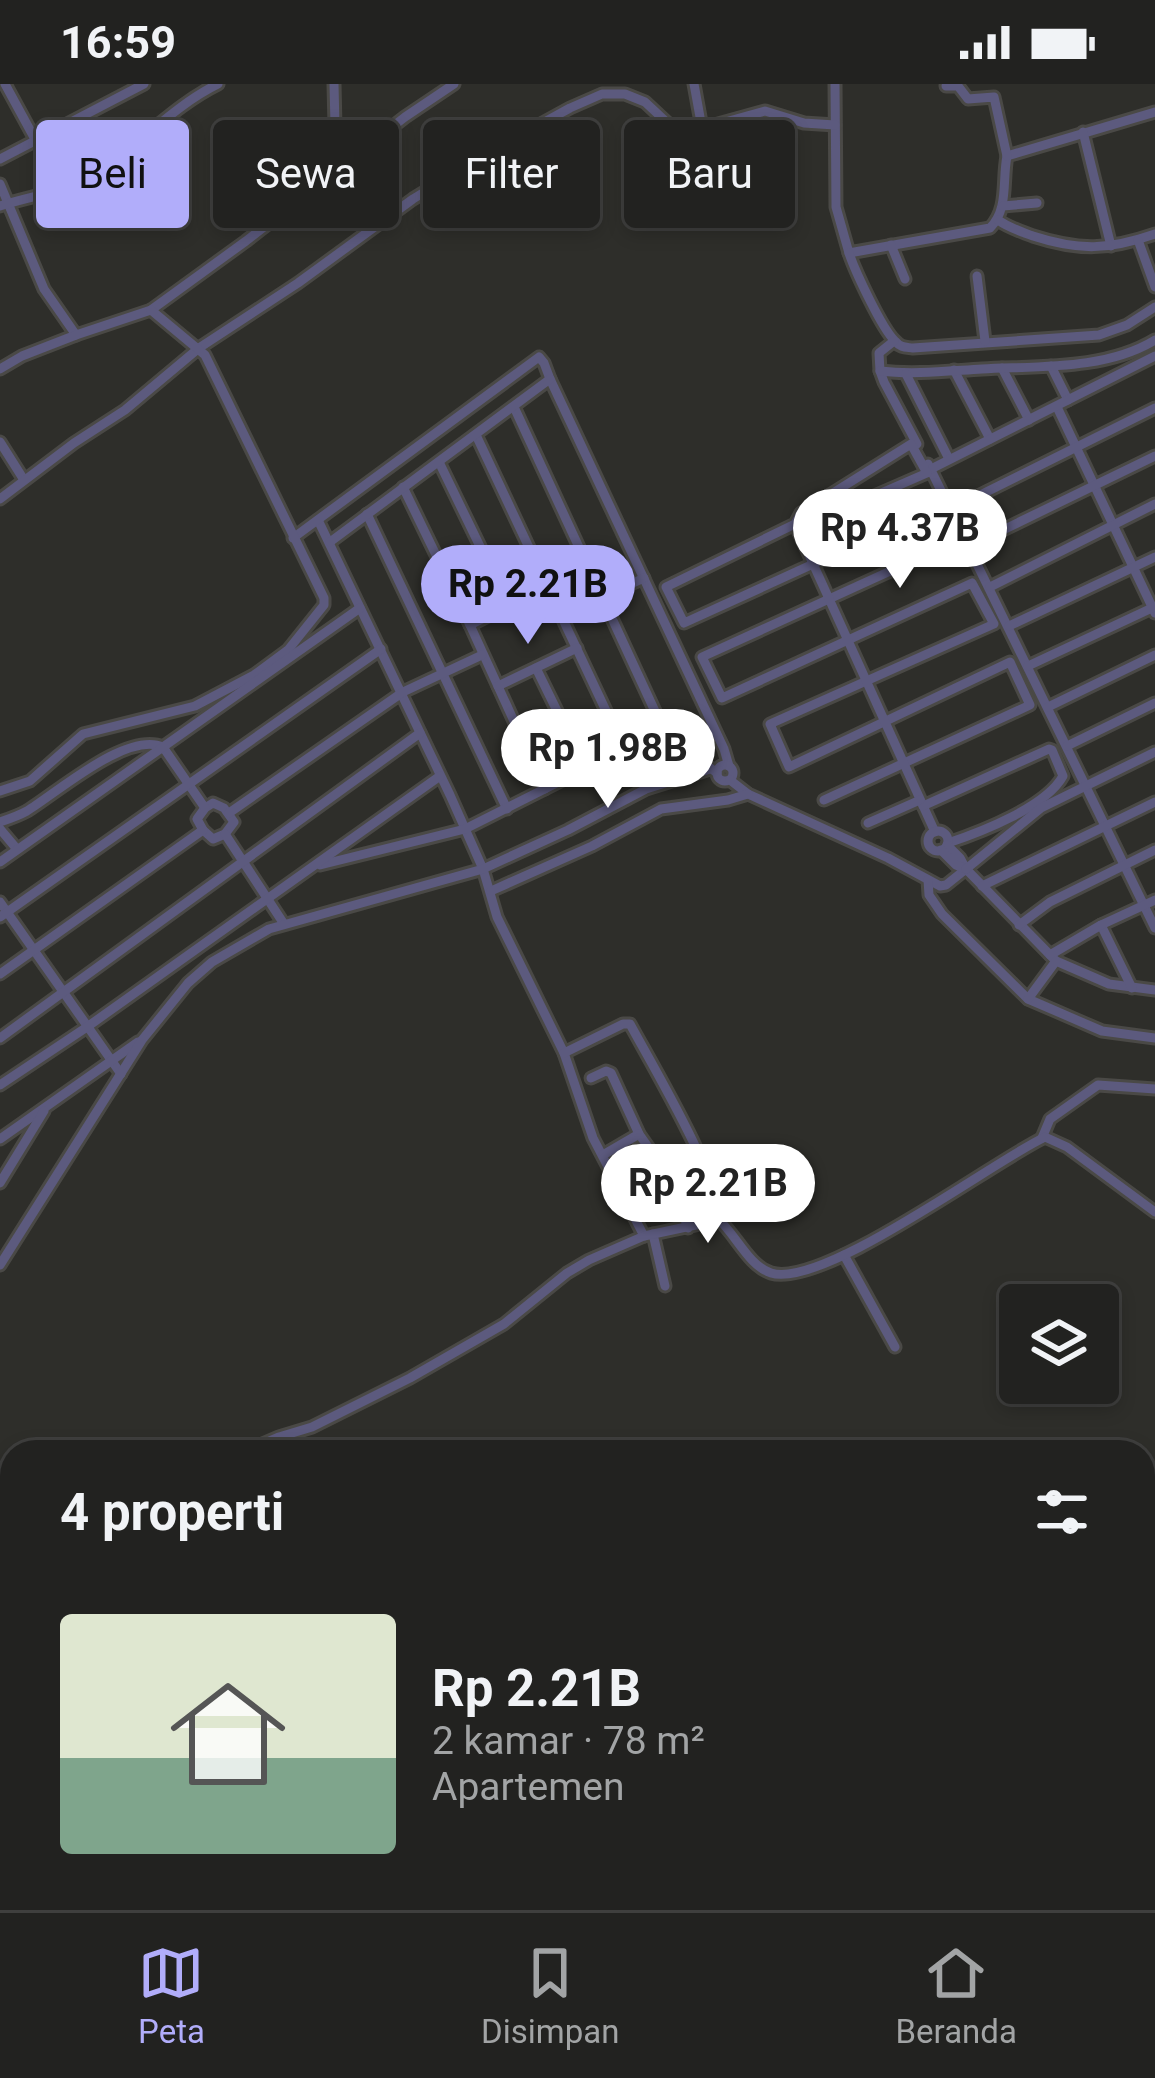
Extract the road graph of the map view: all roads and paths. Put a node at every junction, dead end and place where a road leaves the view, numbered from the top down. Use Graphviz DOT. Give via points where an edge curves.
graph roads {
  1 [pos="5,84"];
  2 [pos="144,84"];
  3 [pos="218,84"];
  4 [pos="334,84"];
  5 [pos="454,84"];
  6 [pos="694,84"];
  7 [pos="835,84"];
  8 [pos="946,86"];
  9 [pos="1155,112"];
  10 [pos="76,120"];
  11 [pos="335,120"];
  12 [pos="665,120"];
  13 [pos="701,120"];
  14 [pos="732,120"];
  15 [pos="794,120"];
  16 [pos="795,120"];
  17 [pos="399,123"];
  18 [pos="836,125"];
  19 [pos="1083,132"];
  20 [pos="36,141"];
  21 [pos="1007,156"];
  22 [pos="0,159"];
  23 [pos="3,195"];
  24 [pos="1037,202"];
  25 [pos="1003,206"];
  26 [pos="998,220"];
  27 [pos="262,228"];
  28 [pos="1155,234"];
  29 [pos="1138,240"];
  30 [pos="891,245"];
  31 [pos="1111,246"];
  32 [pos="849,253"];
  33 [pos="977,276"];
  34 [pos="905,279"];
  35 [pos="1155,287"];
  36 [pos="1155,308"];
  37 [pos="151,310"];
  38 [pos="76,334"];
  39 [pos="1155,340"];
  40 [pos="894,341"];
  41 [pos="985,341"];
  42 [pos="199,348"];
  43 [pos="1155,356"];
  44 [pos="1051,366"];
  45 [pos="1002,368"];
  46 [pos="0,369"];
  47 [pos="954,370"];
  48 [pos="880,371"];
  49 [pos="907,374"];
  50 [pos="550,380"];
  51 [pos="1063,404"];
  52 [pos="514,407"];
  53 [pos="1155,408"];
  54 [pos="1029,420"];
  55 [pos="476,436"];
  56 [pos="990,439"];
  57 [pos="0,442"];
  58 [pos="1077,448"];
  59 [pos="1155,456"];
  60 [pos="950,459"];
  61 [pos="439,462"];
  62 [pos="931,469"];
  63 [pos="24,480"];
  64 [pos="1095,486"];
  65 [pos="403,487"];
  66 [pos="0,499"];
  67 [pos="1155,504"];
  68 [pos="952,508"];
  69 [pos="367,514"];
  70 [pos="318,520"];
  71 [pos="795,524"];
  72 [pos="1113,525"];
  73 [pos="293,538"];
  74 [pos="330,542"];
  75 [pos="970,546"];
  76 [pos="1155,556"];
  77 [pos="814,564"];
  78 [pos="1133,568"];
  79 [pos="644,578"];
  80 [pos="548,586"];
  81 [pos="990,587"];
  82 [pos="604,597"];
  83 [pos="830,599"];
  84 [pos="508,604"];
  85 [pos="360,608"];
  86 [pos="1154,609"];
  87 [pos="561,616"];
  88 [pos="470,625"];
  89 [pos="1009,626"];
  90 [pos="848,641"];
  91 [pos="577,648"];
  92 [pos="381,649"];
  93 [pos="482,655"];
  94 [pos="1155,655"];
  95 [pos="1028,666"];
  96 [pos="536,668"];
  97 [pos="442,674"];
  98 [pos="866,682"];
  99 [pos="498,686"];
  100 [pos="403,692"];
  101 [pos="1155,703"];
  102 [pos="1048,707"];
  103 [pos="885,721"];
  104 [pos="420,733"];
  105 [pos="666,735"];
  106 [pos="1067,746"];
  107 [pos="163,747"];
  108 [pos="624,749"];
  109 [pos="1155,752"];
  110 [pos="904,765"];
  111 [pos="729,766"];
  112 [pos="586,770"];
  113 [pos="714,771"];
  114 [pos="440,776"];
  115 [pos="730,780"];
  116 [pos="188,784"];
  117 [pos="1086,785"];
  118 [pos="545,789"];
  119 [pos="0,791"];
  120 [pos="748,794"];
  121 [pos="824,800"];
  122 [pos="1155,802"];
  123 [pos="921,803"];
  124 [pos="205,808"];
  125 [pos="507,809"];
  126 [pos="229,813"];
  127 [pos="459,815"];
  128 [pos="868,823"];
  129 [pos="0,826"];
  130 [pos="1106,826"];
  131 [pos="465,829"];
  132 [pos="202,830"];
  133 [pos="224,834"];
  134 [pos="436,836"];
  135 [pos="945,846"];
  136 [pos="16,848"];
  137 [pos="1155,850"];
  138 [pos="0,862"];
  139 [pos="244,862"];
  140 [pos="1125,865"];
  141 [pos="313,867"];
  142 [pos="483,869"];
  143 [pos="966,869"];
  144 [pos="928,880"];
  145 [pos="982,886"];
  146 [pos="491,894"];
  147 [pos="268,897"];
  148 [pos="0,902"];
  149 [pos="1150,902"];
  150 [pos="256,905"];
  151 [pos="4,915"];
  152 [pos="284,924"];
  153 [pos="226,926"];
  154 [pos="1019,926"];
  155 [pos="1101,926"];
  156 [pos="1155,928"];
  157 [pos="269,929"];
  158 [pos="238,945"];
  159 [pos="35,951"];
  160 [pos="1053,958"];
  161 [pos="173,964"];
  162 [pos="0,974"];
  163 [pos="188,982"];
  164 [pos="1132,988"];
  165 [pos="1155,990"];
  166 [pos="63,992"];
  167 [pos="1028,999"];
  168 [pos="87,1027"];
  169 [pos="0,1038"];
  170 [pos="1155,1038"];
  171 [pos="142,1040"];
  172 [pos="564,1053"];
  173 [pos="112,1060"];
  174 [pos="121,1074"];
  175 [pos="591,1078"];
  176 [pos="0,1085"];
  177 [pos="1155,1089"];
  178 [pos="46,1108"];
  179 [pos="639,1134"];
  180 [pos="1042,1138"];
  181 [pos="0,1139"];
  182 [pos="603,1155"];
  183 [pos="656,1158"];
  184 [pos="1,1177"];
  185 [pos="676,1195"];
  186 [pos="1155,1212"];
  187 [pos="719,1220"];
  188 [pos="688,1228"];
  189 [pos="648,1235"];
  190 [pos="0,1240"];
  191 [pos="12,1249"];
  192 [pos="844,1255"];
  193 [pos="0,1265"];
  194 [pos="665,1286"];
  195 [pos="895,1347"];
  196 [pos="272,1440"];
  1 -- 20 [label="street"];
  2 -- 10 [label="street"];
  3 -- 23 [label="street" via="88,177 62,190"];
  4 -- 11 [label="street"];
  5 -- 17 [label="street"];
  6 -- 13 [label="street"];
  7 -- 18 [label="street"];
  8 -- 21 [label="street" via="958,86 968,99 996,100"];
  9 -- 19 [label="street"];
  12 -- 42 [label="street" via="625,94 594,97 413,199"];
  14 -- 15 [label="street" via="765,111"];
  16 -- 18 [label="street"];
  18 -- 32 [label="street" via="836,207"];
  19 -- 21 [label="street"];
  19 -- 31 [label="street"];
  20 -- 22 [label="street"];
  21 -- 25 [label="street"];
  23 -- 38 [label="street" via="44,289"];
  24 -- 25 [label="street"];
  25 -- 26 [label="street"];
  26 -- 30 [label="street" via="983,231"];
  26 -- 31 [label="street" via="1066,246"];
  27 -- 37 [label="street"];
  28 -- 29 [label="street"];
  29 -- 31 [label="street"];
  29 -- 35 [label="street"];
  30 -- 32 [label="street"];
  30 -- 34 [label="street"];
  32 -- 40 [label="street"];
  33 -- 41 [label="street"];
  36 -- 41 [label="street" via="1099,334"];
  37 -- 38 [label="street"];
  37 -- 42 [label="street"];
  38 -- 46 [label="street"];
  39 -- 44 [label="street" via="1130,353"];
  40 -- 41 [label="street" via="913,348"];
  40 -- 48 [label="street" via="879,353"];
  42 -- 63 [label="street"];
  42 -- 73 [label="street"];
  43 -- 51 [label="street"];
  44 -- 45 [label="street"];
  44 -- 51 [label="street"];
  45 -- 47 [label="street"];
  45 -- 54 [label="street"];
  47 -- 49 [label="street"];
  47 -- 56 [label="street"];
  48 -- 49 [label="street"];
  48 -- 62 [label="street"];
  49 -- 60 [label="street"];
  50 -- 52 [label="street"];
  50 -- 70 [label="street" via="537,357"];
  50 -- 79 [label="street"];
  51 -- 54 [label="street"];
  51 -- 58 [label="street"];
  52 -- 55 [label="street"];
  52 -- 82 [label="street"];
  53 -- 58 [label="street"];
  54 -- 56 [label="street"];
  55 -- 61 [label="street"];
  55 -- 80 [label="street"];
  56 -- 60 [label="street"];
  57 -- 63 [label="street"];
  58 -- 64 [label="street"];
  58 -- 68 [label="street"];
  59 -- 64 [label="street"];
  60 -- 62 [label="street"];
  61 -- 65 [label="street"];
  61 -- 84 [label="street"];
  62 -- 68 [label="street"];
  63 -- 66 [label="street"];
  64 -- 72 [label="street"];
  64 -- 75 [label="street"];
  65 -- 69 [label="street"];
  65 -- 88 [label="street"];
  67 -- 72 [label="street"];
  68 -- 75 [label="street"];
  69 -- 74 [label="street"];
  69 -- 97 [label="street"];
  70 -- 73 [label="street"];
  70 -- 74 [label="street"];
  71 -- 71 [label="street" via="911,444 927,473 808,525"];
  71 -- 77 [label="street"];
  71 -- 77 [label="street" via="667,587 675,605 684,622"];
  72 -- 78 [label="street"];
  72 -- 81 [label="street"];
  73 -- 119 [label="street" via="324,605 274,662 195,706 83,734 30,781"];
  74 -- 85 [label="street"];
  75 -- 81 [label="street"];
  76 -- 78 [label="street"];
  77 -- 83 [label="street"];
  77 -- 83 [label="street" via="940,506 956,541"];
  78 -- 86 [label="street"];
  78 -- 89 [label="street"];
  79 -- 82 [label="street"];
  79 -- 111 [label="street"];
  80 -- 84 [label="street"];
  80 -- 87 [label="street"];
  81 -- 89 [label="street"];
  82 -- 87 [label="street"];
  82 -- 105 [label="street"];
  83 -- 90 [label="street"];
  83 -- 90 [label="street" via="702,657 722,698"];
  84 -- 88 [label="street"];
  85 -- 92 [label="street"];
  85 -- 107 [label="street"];
  86 -- 95 [label="street"];
  87 -- 91 [label="street"];
  88 -- 93 [label="street"];
  89 -- 95 [label="street"];
  90 -- 98 [label="street"];
  90 -- 98 [label="street" via="972,583 994,624"];
  91 -- 96 [label="street"];
  91 -- 108 [label="street"];
  92 -- 100 [label="street"];
  92 -- 116 [label="street"];
  93 -- 97 [label="street"];
  93 -- 99 [label="street"];
  94 -- 102 [label="street"];
  95 -- 102 [label="street"];
  96 -- 99 [label="street"];
  96 -- 112 [label="street"];
  97 -- 100 [label="street"];
  97 -- 125 [label="street"];
  98 -- 103 [label="street"];
  98 -- 103 [label="street" via="770,724 789,767"];
  99 -- 118 [label="street"];
  100 -- 104 [label="street"];
  100 -- 126 [label="street"];
  101 -- 106 [label="street"];
  102 -- 106 [label="street"];
  103 -- 110 [label="street"];
  103 -- 110 [label="street" via="1010,662 1030,705"];
  104 -- 114 [label="street"];
  104 -- 139 [label="street"];
  105 -- 108 [label="street"];
  105 -- 113 [label="street"];
  106 -- 117 [label="street"];
  107 -- 116 [label="street"];
  107 -- 129 [label="street" via="153,742 107,757"];
  107 -- 136 [label="street"];
  108 -- 112 [label="street"];
  109 -- 117 [label="street"];
  110 -- 121 [label="street"];
  110 -- 123 [label="street"];
  111 -- 113 [label="street"];
  111 -- 115 [label="street"];
  112 -- 118 [label="street"];
  113 -- 115 [label="street"];
  113 -- 142 [label="street" via="646,789"];
  114 -- 127 [label="street"];
  114 -- 141 [label="street"];
  115 -- 120 [label="street"];
  116 -- 124 [label="street"];
  116 -- 151 [label="street"];
  117 -- 130 [label="street"];
  117 -- 143 [label="street" via="1033,814"];
  118 -- 125 [label="street"];
  120 -- 144 [label="street"];
  120 -- 146 [label="street" via="661,809"];
  122 -- 130 [label="street"];
  123 -- 128 [label="street"];
  123 -- 135 [label="street" via="934,832 929,845"];
  123 -- 135 [label="street" via="1052,750 1060,782"];
  124 -- 126 [label="street" via="217,803"];
  124 -- 132 [label="street" via="197,818"];
  125 -- 131 [label="street"];
  126 -- 133 [label="street" via="234,824"];
  127 -- 131 [label="street"];
  127 -- 134 [label="street"];
  129 -- 136 [label="street"];
  130 -- 140 [label="street"];
  130 -- 145 [label="street"];
  131 -- 134 [label="street"];
  131 -- 142 [label="street"];
  132 -- 133 [label="street" via="214,839"];
  132 -- 159 [label="street"];
  133 -- 139 [label="street"];
  134 -- 141 [label="street"];
  135 -- 143 [label="street"];
  136 -- 138 [label="street"];
  137 -- 140 [label="street"];
  139 -- 147 [label="street"];
  139 -- 166 [label="street"];
  140 -- 149 [label="street"];
  140 -- 154 [label="street"];
  141 -- 147 [label="street"];
  142 -- 146 [label="street"];
  142 -- 152 [label="street"];
  143 -- 144 [label="street" via="942,886"];
  143 -- 145 [label="street"];
  144 -- 167 [label="street" via="942,914"];
  145 -- 154 [label="street"];
  146 -- 172 [label="street"];
  147 -- 150 [label="street"];
  147 -- 152 [label="street"];
  148 -- 151 [label="street"];
  149 -- 155 [label="street"];
  149 -- 156 [label="street"];
  150 -- 153 [label="street"];
  150 -- 157 [label="street"];
  151 -- 159 [label="street"];
  152 -- 157 [label="street"];
  153 -- 158 [label="street"];
  153 -- 161 [label="street"];
  154 -- 160 [label="street"];
  155 -- 160 [label="street"];
  155 -- 164 [label="street"];
  157 -- 158 [label="street"];
  158 -- 163 [label="street"];
  159 -- 162 [label="street"];
  159 -- 166 [label="street"];
  160 -- 164 [label="street"];
  160 -- 167 [label="street"];
  161 -- 163 [label="street"];
  161 -- 168 [label="street"];
  163 -- 171 [label="street"];
  164 -- 165 [label="street"];
  166 -- 168 [label="street"];
  166 -- 169 [label="street"];
  167 -- 170 [label="street" via="1102,1030"];
  168 -- 173 [label="street"];
  168 -- 176 [label="street"];
  171 -- 173 [label="street"];
  171 -- 174 [label="street"];
  172 -- 182 [label="street"];
  172 -- 187 [label="street" via="630,1024 697,1153"];
  173 -- 174 [label="street"];
  173 -- 178 [label="street"];
  174 -- 191 [label="street"];
  175 -- 179 [label="street" via="611,1073"];
  177 -- 180 [label="street" via="1098,1085 1050,1119"];
  178 -- 181 [label="street"];
  178 -- 184 [label="street"];
  179 -- 182 [label="street"];
  179 -- 183 [label="street"];
  180 -- 186 [label="street" via="1067,1147"];
  180 -- 192 [label="street"];
  182 -- 189 [label="street"];
  185 -- 188 [label="street"];
  187 -- 188 [label="street"];
  187 -- 192 [label="street" via="770,1273"];
  188 -- 189 [label="street"];
  189 -- 194 [label="street"];
  189 -- 196 [label="street" via="578,1266 504,1324 410,1378"];
  190 -- 191 [label="street"];
  191 -- 193 [label="street"];
  192 -- 195 [label="street"];
}
